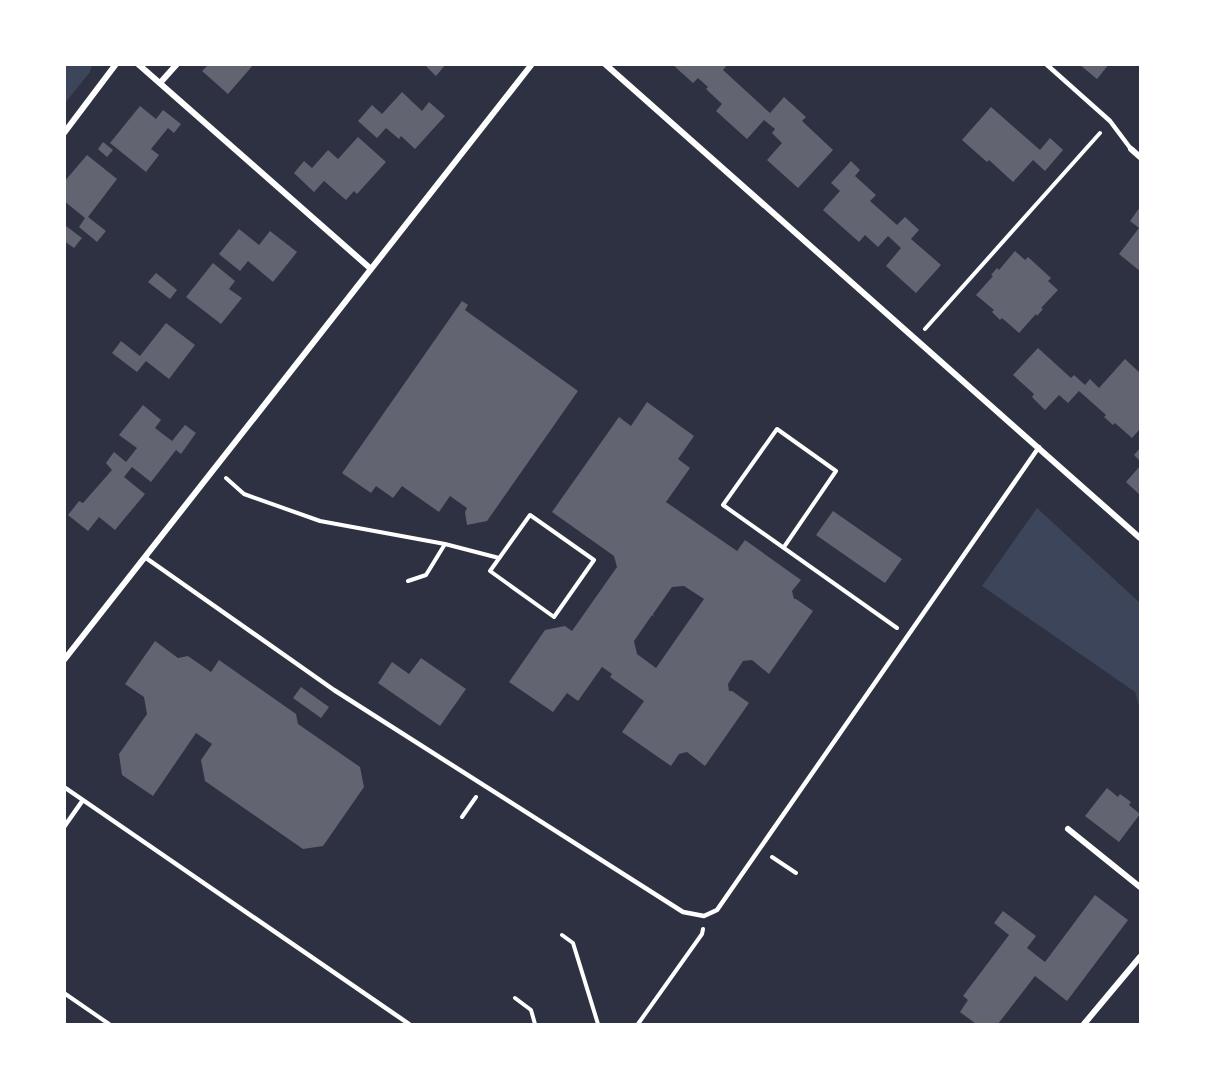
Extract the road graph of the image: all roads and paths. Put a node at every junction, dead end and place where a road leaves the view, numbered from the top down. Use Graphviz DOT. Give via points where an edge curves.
graph roads {
  1 [pos="116,64"];
  2 [pos="138,64"];
  3 [pos="177,64"];
  4 [pos="532,64"];
  5 [pos="605,64"];
  6 [pos="1046,64"];
  7 [pos="160,83"];
  8 [pos="1110,121"];
  9 [pos="64,133"];
  10 [pos="1131,149"];
  11 [pos="1140,157"];
  12 [pos="371,269"];
  13 [pos="915,339"];
  14 [pos="1039,447"];
  15 [pos="214,468"];
  16 [pos="1140,538"];
  17 [pos="445,544"];
  18 [pos="784,547"];
  19 [pos="146,558"];
  20 [pos="499,558"];
  21 [pos="408,581"];
  22 [pos="907,636"];
  23 [pos="64,660"];
  24 [pos="483,786"];
  25 [pos="64,787"];
  26 [pos="83,800"];
  27 [pos="462,817"];
  28 [pos="64,827"];
  29 [pos="1068,830"];
  30 [pos="760,849"];
  31 [pos="796,873"];
  32 [pos="1140,887"];
  33 [pos="704,916"];
  34 [pos="562,935"];
  35 [pos="1140,957"];
  36 [pos="64,993"];
  37 [pos="515,998"];
  38 [pos="109,1024"];
  39 [pos="409,1024"];
  40 [pos="535,1024"];
  41 [pos="598,1024"];
  42 [pos="638,1024"];
  43 [pos="1084,1024"];
  1 -- 9 [label="street"];
  2 -- 7 [label="street"];
  3 -- 7 [label="street"];
  4 -- 12 [label="street"];
  5 -- 13 [label="street"];
  6 -- 8 [label="lane"];
  7 -- 12 [label="street"];
  8 -- 10 [label="lane"];
  8 -- 13 [label="path"];
  10 -- 11 [label="street"];
  12 -- 15 [label="street"];
  13 -- 14 [label="street"];
  14 -- 16 [label="street"];
  14 -- 22 [label="lane"];
  15 -- 17 [label="path" via="244,494 320,521"];
  15 -- 19 [label="street"];
  17 -- 20 [label="path"];
  17 -- 21 [label="path" via="426,575"];
  18 -- 18 [label="path" via="723,505 777,429 836,471"];
  18 -- 22 [label="path"];
  19 -- 23 [label="street"];
  19 -- 24 [label="lane" via="334,690"];
  20 -- 20 [label="path" via="490,571 554,617 594,560 530,515"];
  22 -- 30 [label="lane"];
  24 -- 27 [label="path"];
  24 -- 33 [label="lane" via="683,912"];
  25 -- 26 [label="lane"];
  26 -- 28 [label="lane"];
  26 -- 39 [label="lane"];
  29 -- 32 [label="street"];
  30 -- 31 [label="path"];
  30 -- 33 [label="lane" via="717,910"];
  33 -- 42 [label="path" via="702,934"];
  34 -- 41 [label="path" via="573,943"];
  35 -- 43 [label="street"];
  36 -- 38 [label="path"];
  37 -- 40 [label="path" via="531,1010"];
}
